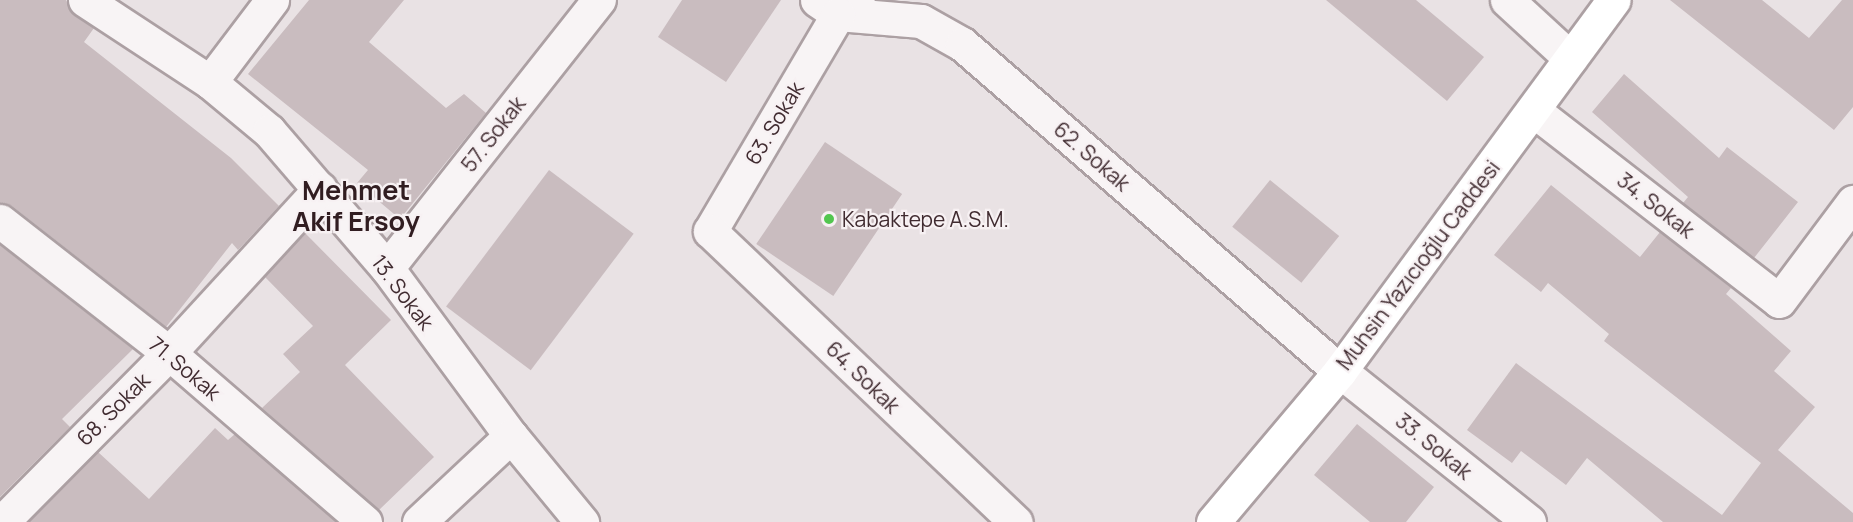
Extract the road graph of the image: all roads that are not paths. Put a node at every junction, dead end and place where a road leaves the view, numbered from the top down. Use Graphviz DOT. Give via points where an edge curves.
graph roads {
  1 [pos="85,0"];
  2 [pos="272,0"];
  3 [pos="599,0"];
  4 [pos="1507,0"];
  5 [pos="1614,0"];
  6 [pos="839,5"];
  7 [pos="1570,58"];
  8 [pos="210,82"];
  9 [pos="1533,110"];
  10 [pos="320,189"];
  11 [pos="1853,202"];
  12 [pos="0,221"];
  13 [pos="710,231"];
  14 [pos="387,268"];
  15 [pos="169,353"];
  16 [pos="1340,371"];
  17 [pos="511,436"];
  18 [pos="2,522"];
  19 [pos="365,522"];
  20 [pos="419,522"];
  21 [pos="582,522"];
  22 [pos="1016,522"];
  23 [pos="1213,522"];
  24 [pos="1529,522"];
  1 -- 8 [label="street, 13. Sokak"];
  2 -- 8 [label="street"];
  3 -- 14 [label="street, 57. Sokak"];
  4 -- 7 [label="street"];
  5 -- 7 [label="main road, Muhsin Yazıcıoğlu Caddesi"];
  6 -- 13 [label="street, 63. Sokak"];
  6 -- 16 [label="street, 62. Sokak" via="921,21 962,44"];
  7 -- 9 [label="main road, Muhsin Yazıcıoğlu Caddesi"];
  8 -- 10 [label="street, 13. Sokak" via="269,131"];
  9 -- 11 [label="street, 34. Sokak" via="1779,301"];
  9 -- 16 [label="main road, Muhsin Yazıcıoğlu Caddesi"];
  10 -- 14 [label="street, 13. Sokak"];
  10 -- 15 [label="street, 68. Sokak"];
  12 -- 15 [label="street, 71. Sokak"];
  13 -- 22 [label="street, 64. Sokak"];
  14 -- 17 [label="street, 13. Sokak"];
  15 -- 18 [label="street, 68. Sokak"];
  15 -- 19 [label="street, 71. Sokak"];
  16 -- 23 [label="main road, Muhsin Yazıcıoğlu Caddesi"];
  16 -- 24 [label="street, 33. Sokak"];
  17 -- 20 [label="street"];
  17 -- 21 [label="street, 13. Sokak"];
}
